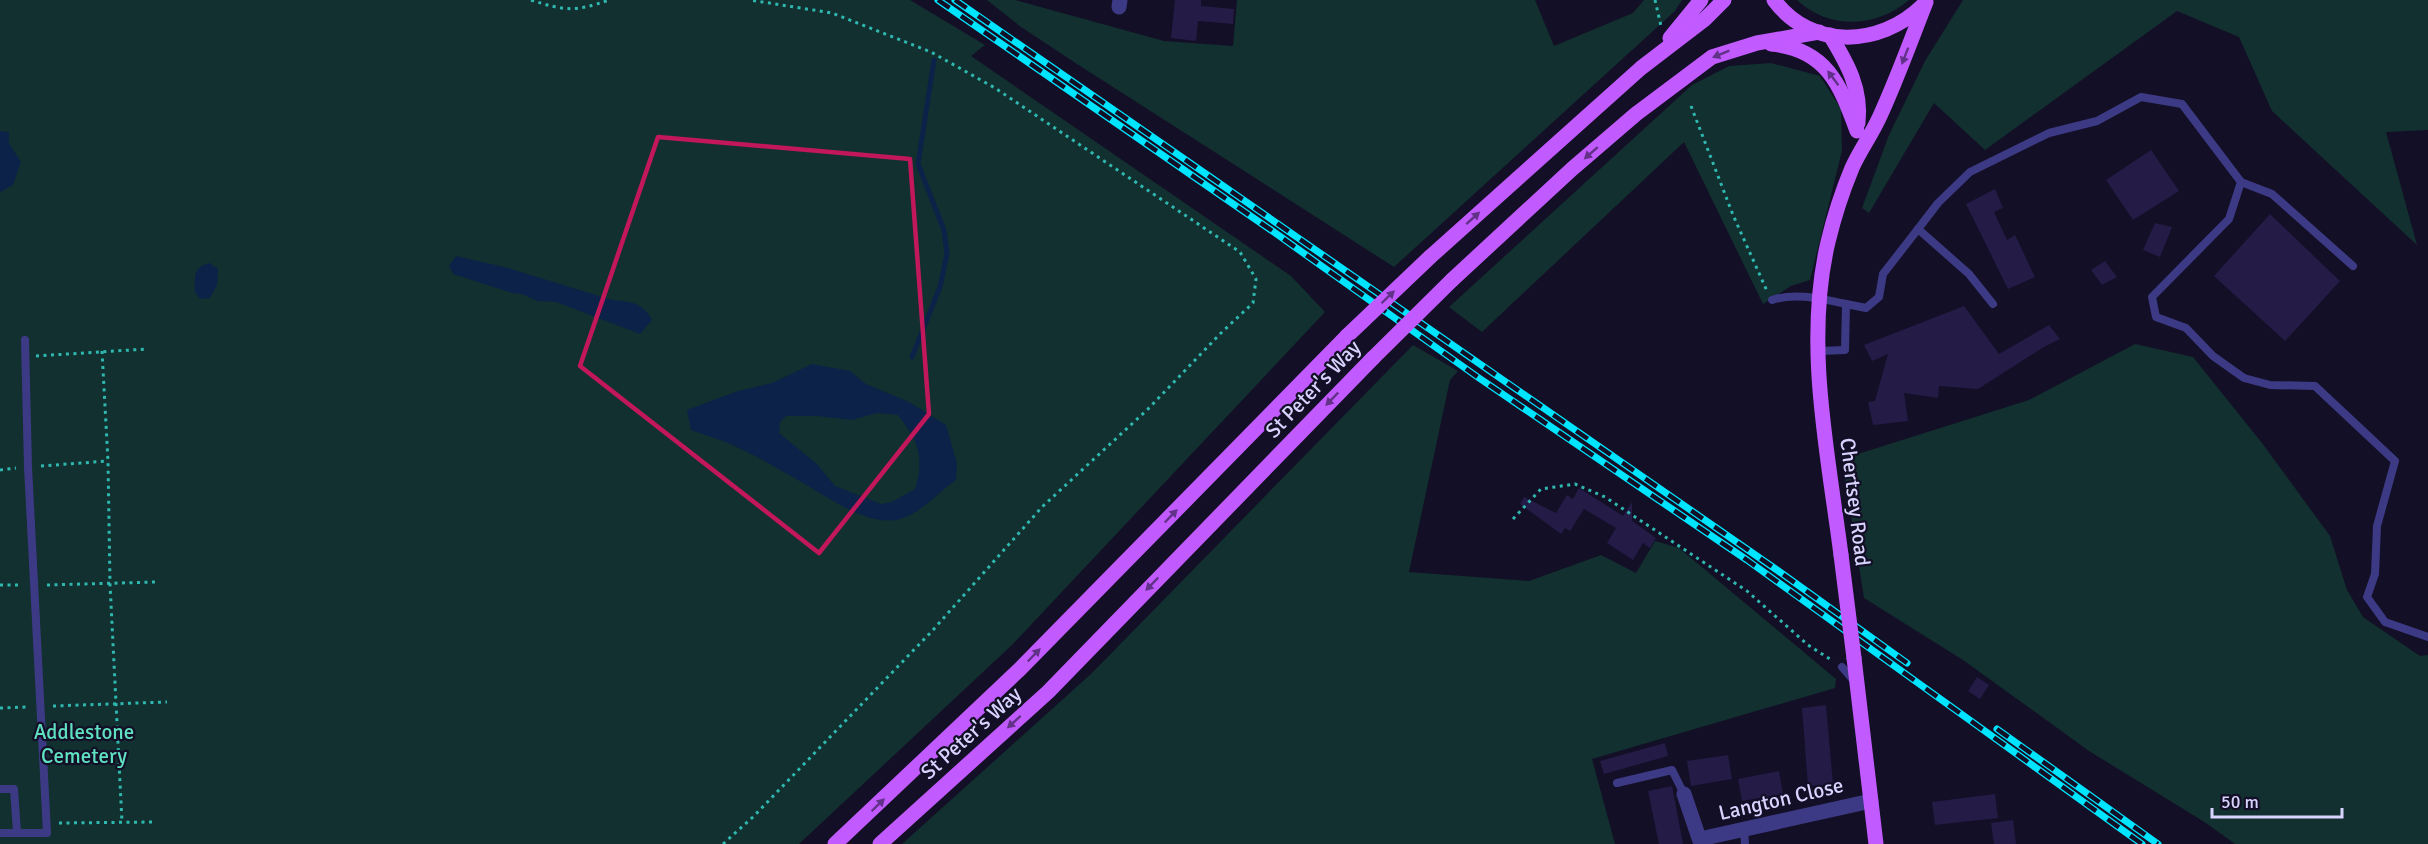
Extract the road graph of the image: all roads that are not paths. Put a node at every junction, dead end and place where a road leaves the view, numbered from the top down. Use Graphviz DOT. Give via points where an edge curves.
graph roads {
  1 [pos="1701,0"];
  2 [pos="1724,0"];
  3 [pos="1774,0"];
  4 [pos="1926,1"];
  5 [pos="1824,34"];
  6 [pos="1756,43"];
  7 [pos="1641,68"];
  8 [pos="1857,131"];
  9 [pos="1852,167"];
  10 [pos="2241,182"];
  11 [pos="1918,229"];
  12 [pos="2353,266"];
  13 [pos="1820,299"];
  14 [pos="1772,300"];
  15 [pos="1846,304"];
  16 [pos="1993,304"];
  17 [pos="25,340"];
  18 [pos="1819,351"];
  19 [pos="2428,637"];
  20 [pos="1617,783"];
  21 [pos="0,789"];
  22 [pos="1684,794"];
  23 [pos="1871,801"];
  24 [pos="17,832"];
  25 [pos="0,833"];
  26 [pos="1745,837"];
  27 [pos="1700,842"];
  28 [pos="835,844"];
  29 [pos="880,844"];
  30 [pos="1876,844"];
  1 -- 7 [label="main road"];
  2 -- 7 [label="main road, St Peter's Way"];
  3 -- 5 [label="main road" via="1790,16"];
  4 -- 5 [label="main road" via="1910,17 1872,35"];
  4 -- 9 [label="main road, Chertsey Road, one-way" via="1897,79"];
  5 -- 6 [label="main road, St Peter's Way"];
  5 -- 8 [label="main road, Chertsey Road" via="1846,60 1857,92"];
  8 -- 6 [label="main road, one-way" via="1844,93 1816,60 1782,45"];
  6 -- 29 [label="main road, St Peter's Way, one-way, bridge" via="1712,57 1572,169 1373,358 1048,692"];
  28 -- 7 [label="main road, St Peter's Way, one-way, bridge" via="1020,669 1347,336"];
  8 -- 9 [label="main road, Chertsey Road"];
  9 -- 13 [label="main road, Chertsey Road" via="1828,242"];
  10 -- 11 [label="lane" via="2181,104 2141,97 2097,121 2049,133 1970,172"];
  10 -- 12 [label="lane" via="2272,194"];
  10 -- 19 [label="lane" via="2229,219 2152,297 2156,317 2186,328 2213,356 2244,378 2270,385 2315,386 2395,461 2377,526 2375,574 2367,597 2385,622"];
  11 -- 15 [label="lane" via="1883,274 1879,297 1866,308"];
  11 -- 16 [label="lane" via="1970,274"];
  13 -- 14 [label="lane" via="1784,296"];
  13 -- 15 [label="lane"];
  13 -- 18 [label="main road, Chertsey Road"];
  15 -- 18 [label="lane" via="1845,350"];
  17 -- 24 [label="lane" via="46,833"];
  18 -- 23 [label="main road, Chertsey Road, bridge" via="1820,392 1841,555 1848,663 1857,684"];
  20 -- 22 [label="lane" via="1672,770"];
  21 -- 24 [label="lane" via="14,789"];
  22 -- 27 [label="street, Langton Close"];
  23 -- 26 [label="street, Langton Close"];
  23 -- 30 [label="main road, Chertsey Road"];
  24 -- 25 [label="lane"];
  26 -- 27 [label="street, Langton Close"];
}
